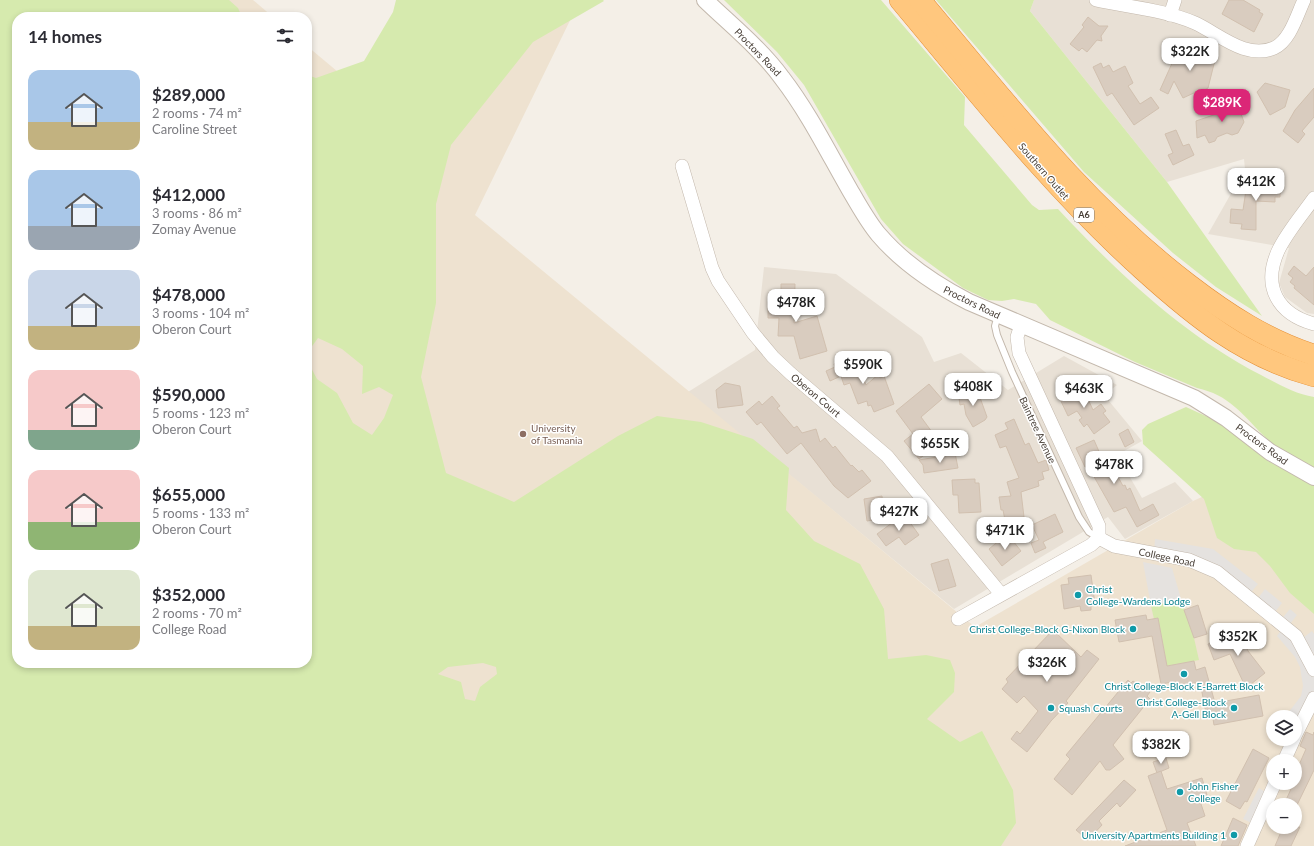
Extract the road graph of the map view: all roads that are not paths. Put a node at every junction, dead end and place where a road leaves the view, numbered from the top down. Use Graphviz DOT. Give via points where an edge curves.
graph roads {
  1 [pos="705,0"];
  2 [pos="900,0"];
  3 [pos="920,0"];
  4 [pos="1096,0"];
  5 [pos="1175,0"];
  6 [pos="1304,0"];
  7 [pos="1170,15"];
  8 [pos="682,166"];
  9 [pos="1314,198"];
  10 [pos="998,315"];
  11 [pos="1310,323"];
  12 [pos="1021,325"];
  13 [pos="1314,355"];
  14 [pos="1314,376"];
  15 [pos="1314,477"];
  16 [pos="1098,538"];
  17 [pos="1001,594"];
  18 [pos="958,619"];
  19 [pos="1314,670"];
  20 [pos="1314,698"];
  21 [pos="1302,722"];
  22 [pos="1272,790"];
  23 [pos="1247,846"];
  1 -- 10 [label="street, Proctors Road" via="764,56 782,77 868,220 888,245 939,285"];
  2 -- 14 [label="highway, Southern Outlet / A6" via="1046,174 1118,248 1178,302 1227,339 1263,358"];
  3 -- 13 [label="highway, Southern Outlet / A6" via="1073,180 1131,237 1229,314 1263,334"];
  4 -- 7 [label="street"];
  5 -- 7 [label="street"];
  6 -- 7 [label="street" via="1284,41 1274,48 1259,52 1242,48 1195,23"];
  8 -- 17 [label="street, Oberon Court" via="712,268 753,333 790,373 887,456"];
  9 -- 11 [label="street" via="1278,251 1271,274 1275,295 1280,304 1288,312"];
  10 -- 12 [label="street, Proctors Road"];
  10 -- 16 [label="lane, Baintree Avenue" via="995,326 997,335 1012,372 1079,517 1089,532"];
  12 -- 15 [label="street, Proctors Road" via="1194,398 1226,418 1270,452"];
  12 -- 16 [label="street, Baintree Avenue" via="1017,337 1019,353 1099,526"];
  16 -- 17 [label="street" via="1091,545"];
  16 -- 19 [label="street, College Road" via="1122,549 1154,552 1189,560 1217,572 1296,636"];
  17 -- 18 [label="street"];
  20 -- 21 [label="street"];
  22 -- 23 [label="street"];
}
